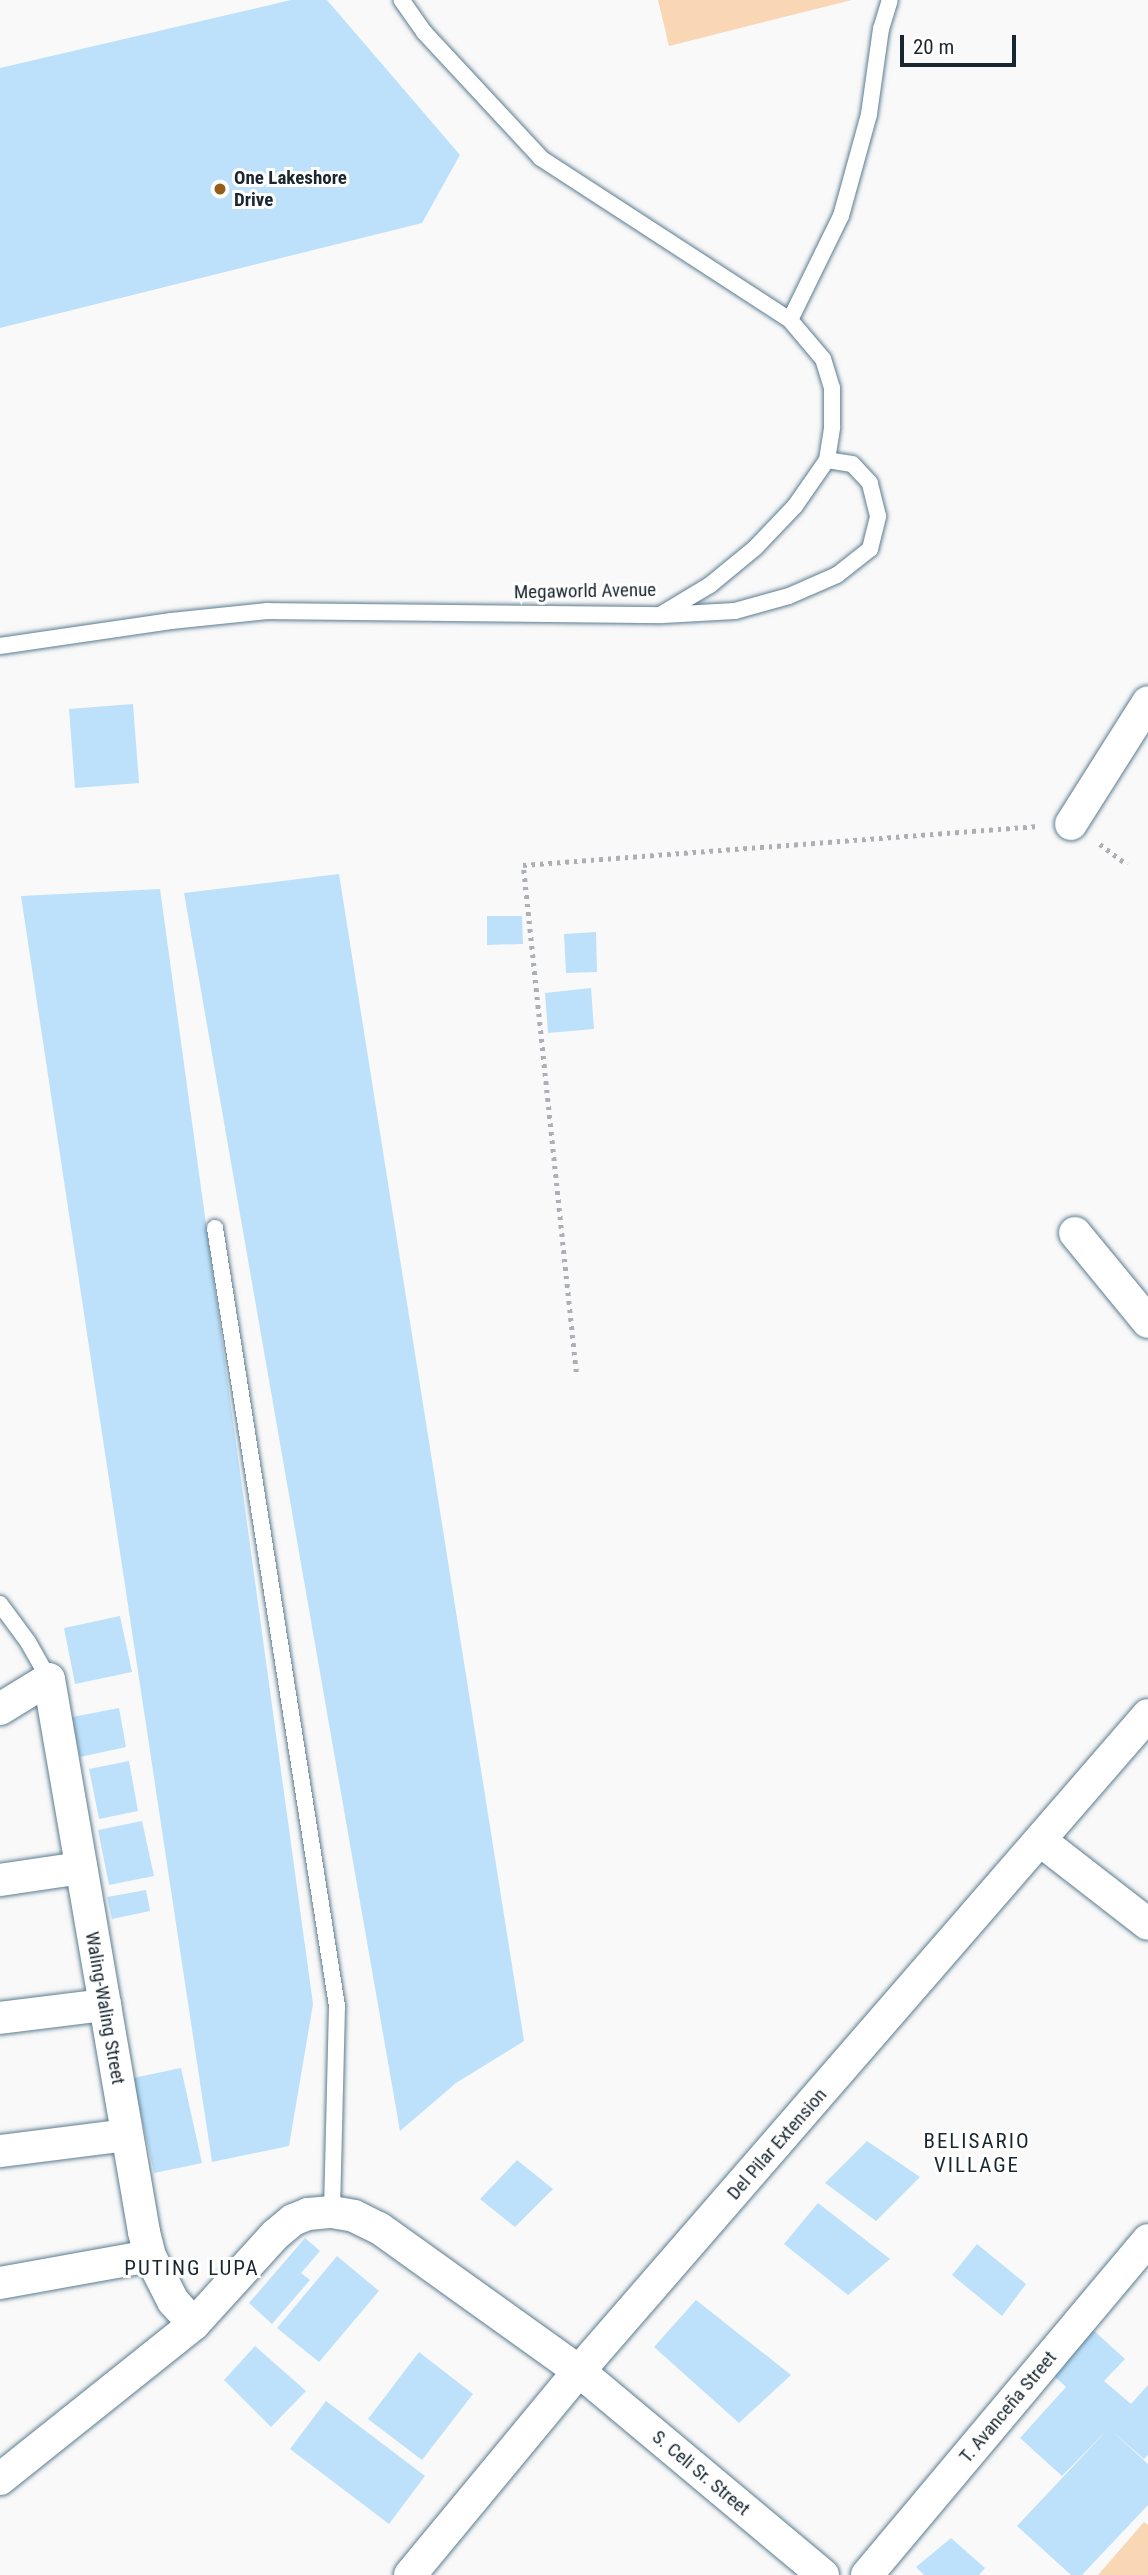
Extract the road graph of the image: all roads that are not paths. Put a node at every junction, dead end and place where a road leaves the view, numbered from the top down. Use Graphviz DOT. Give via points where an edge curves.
graph roads {
  1 [pos="401,0"];
  2 [pos="890,0"];
  3 [pos="790,320"];
  4 [pos="827,460"];
  5 [pos="660,615"];
  6 [pos="0,646"];
  7 [pos="1148,702"];
  8 [pos="1071,824"];
  9 [pos="215,1228"];
  10 [pos="1075,1233"];
  11 [pos="1148,1322"];
  12 [pos="0,1604"];
  13 [pos="49,1679"];
  14 [pos="0,1709"];
  15 [pos="1148,1715"];
  16 [pos="1041,1841"];
  17 [pos="81,1868"];
  18 [pos="0,1880"];
  19 [pos="1148,1924"];
  20 [pos="105,2005"];
  21 [pos="0,2018"];
  22 [pos="126,2135"];
  23 [pos="0,2151"];
  24 [pos="332,2212"];
  25 [pos="1148,2239"];
  26 [pos="150,2256"];
  27 [pos="0,2283"];
  28 [pos="194,2324"];
  29 [pos="579,2371"];
  30 [pos="0,2479"];
  31 [pos="410,2575"];
  32 [pos="823,2575"];
  33 [pos="867,2575"];
  1 -- 3 [label="lane, Megaworld Avenue" via="424,32 541,158"];
  2 -- 3 [label="lane" via="881,29 869,114 841,216"];
  3 -- 4 [label="lane, Megaworld Avenue" via="823,359 832,388"];
  4 -- 5 [label="lane, Megaworld Avenue" via="796,506 755,548 710,585"];
  4 -- 5 [label="lane" via="852,464 870,483 878,516 870,549 837,575 789,596 735,611"];
  5 -- 6 [label="lane, Megaworld Avenue" via="267,611"];
  7 -- 8 [label="street"];
  9 -- 24 [label="lane" via="337,2006"];
  10 -- 11 [label="street"];
  12 -- 13 [label="lane"];
  13 -- 14 [label="street"];
  13 -- 17 [label="street, Waling-Waling Street"];
  15 -- 16 [label="street, Del Pilar Extension"];
  16 -- 19 [label="street"];
  16 -- 29 [label="street, Del Pilar Extension"];
  17 -- 18 [label="street"];
  17 -- 20 [label="street, Waling-Waling Street"];
  20 -- 21 [label="street"];
  20 -- 22 [label="street, Waling-Waling Street"];
  22 -- 23 [label="street"];
  22 -- 26 [label="street, Waling-Waling Street"];
  24 -- 28 [label="street" via="308,2214 275,2235"];
  24 -- 29 [label="street, S. Celi Sr. Street" via="379,2228"];
  25 -- 33 [label="street, T. Avanceña Street"];
  26 -- 27 [label="street"];
  26 -- 28 [label="street, Waling-Waling Street" via="173,2301"];
  28 -- 30 [label="street"];
  29 -- 31 [label="street, Del Pilar Extension"];
  29 -- 32 [label="street, S. Celi Sr. Street"];
}
